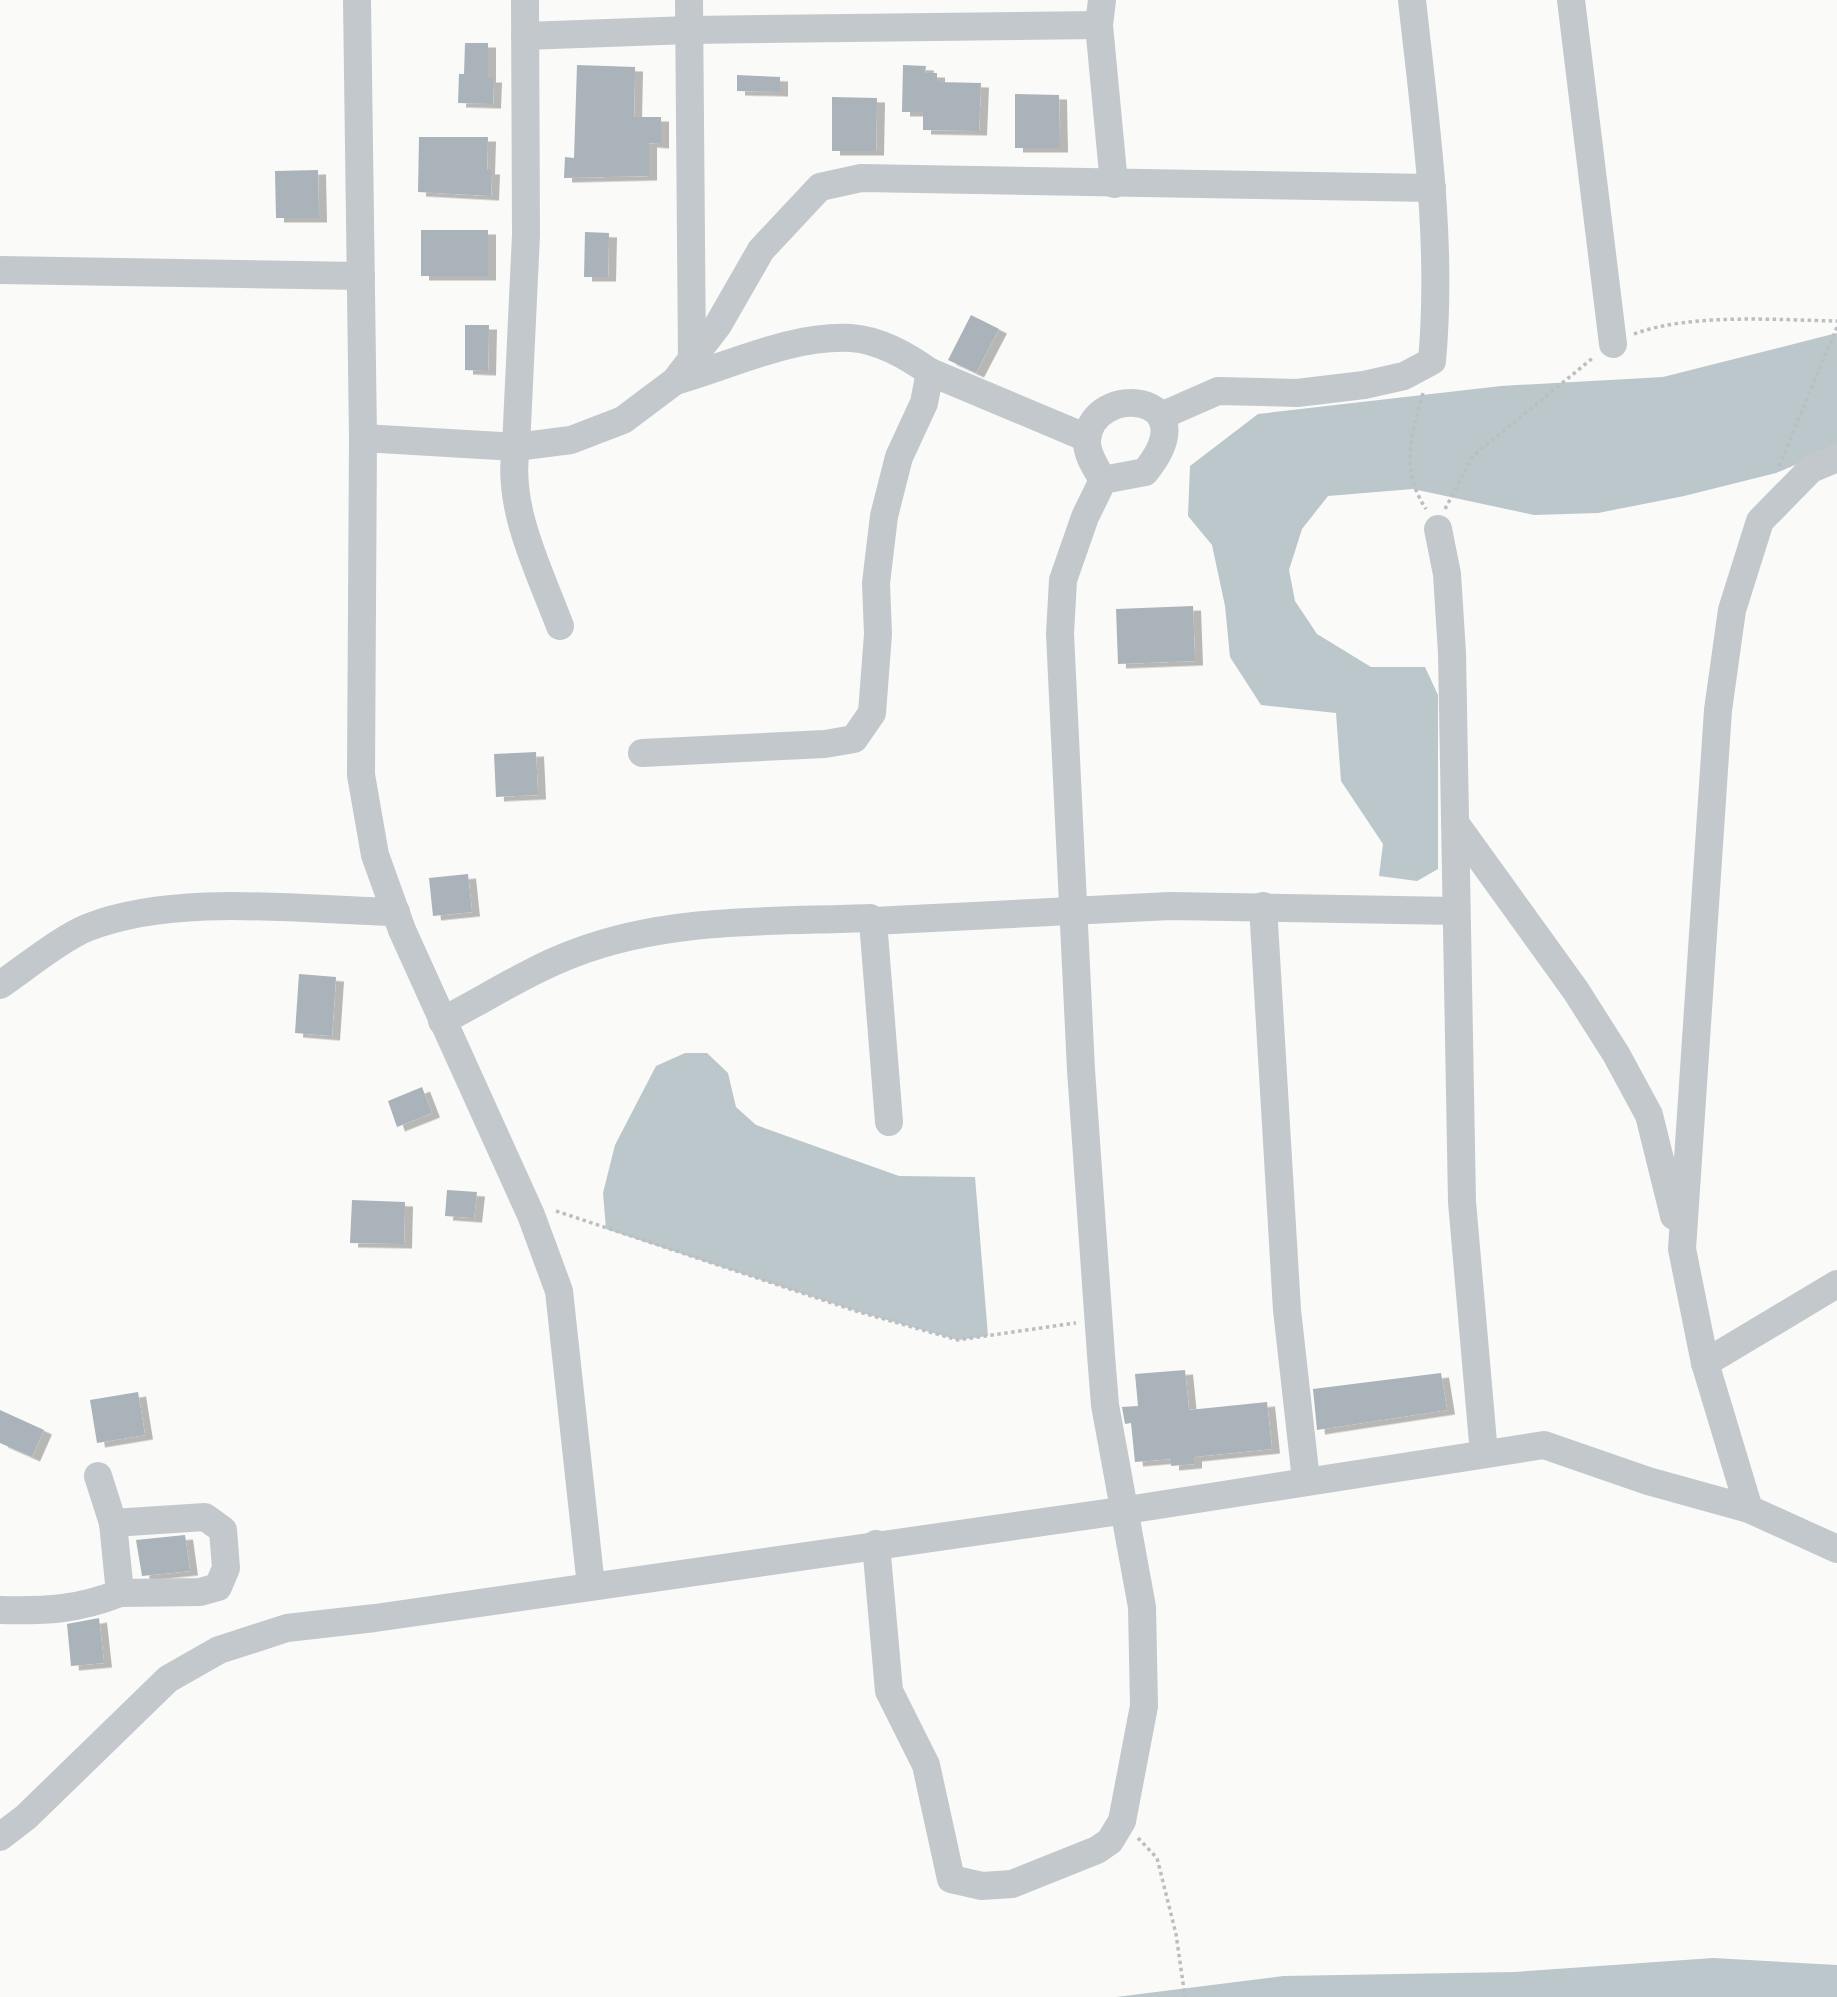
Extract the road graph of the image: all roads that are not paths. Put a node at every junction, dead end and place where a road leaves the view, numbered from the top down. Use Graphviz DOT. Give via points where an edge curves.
graph roads {
  1 [pos="357,0"];
  2 [pos="525,0"];
  3 [pos="689,0"];
  4 [pos="1412,0"];
  5 [pos="1571,0"];
  6 [pos="1100,13"];
  7 [pos="689,30"];
  8 [pos="525,36"];
  9 [pos="1114,184"];
  10 [pos="1432,188"];
  11 [pos="0,270"];
  12 [pos="361,276"];
  13 [pos="1613,344"];
  14 [pos="683,371"];
  15 [pos="930,372"];
  16 [pos="1161,416"];
  17 [pos="363,438"];
  18 [pos="1087,439"];
  19 [pos="516,447"];
  20 [pos="1837,458"];
  21 [pos="1103,480"];
  22 [pos="1438,529"];
  23 [pos="560,626"];
  24 [pos="642,753"];
  25 [pos="1455,823"];
  26 [pos="1263,906"];
  27 [pos="1072,911"];
  28 [pos="1456,911"];
  29 [pos="396,912"];
  30 [pos="873,921"];
  31 [pos="0,985"];
  32 [pos="442,1021"];
  33 [pos="889,1122"];
  34 [pos="1682,1249"];
  35 [pos="1837,1284"];
  36 [pos="1705,1363"];
  37 [pos="1484,1454"];
  38 [pos="97,1476"];
  39 [pos="1306,1480"];
  40 [pos="1749,1508"];
  41 [pos="1127,1510"];
  42 [pos="113,1523"];
  43 [pos="876,1544"];
  44 [pos="1837,1549"];
  45 [pos="591,1586"];
  46 [pos="120,1593"];
  47 [pos="0,1610"];
  48 [pos="0,1838"];
  1 -- 12 [label="street"];
  2 -- 8 [label="street"];
  3 -- 7 [label="street"];
  4 -- 10 [label="street"];
  5 -- 13 [label="street"];
  6 -- 7 [label="street"];
  6 -- 9 [label="street"];
  7 -- 8 [label="street"];
  7 -- 14 [label="street"];
  8 -- 19 [label="street" via="526,235"];
  9 -- 10 [label="street"];
  9 -- 14 [label="street" via="861,178 820,187 761,250 718,326"];
  10 -- 16 [label="street" via="1438,300 1432,360 1404,376 1364,385 1297,393 1218,391"];
  11 -- 12 [label="street"];
  12 -- 17 [label="street"];
  14 -- 15 [label="street" via="734,364 776,347 852,338 897,352"];
  14 -- 19 [label="street" via="622,421 571,440"];
  15 -- 18 [label="street"];
  15 -- 24 [label="street" via="924,403 899,457 884,516 876,583 878,634 872,713 854,739"];
  16 -- 18 [label="street" via="1150,404 1115,405 1099,416"];
  16 -- 21 [label="street" via="1164,436 1158,457 1146,472"];
  17 -- 19 [label="street"];
  17 -- 29 [label="street" via="361,775 375,855"];
  18 -- 21 [label="street"];
  19 -- 23 [label="street" via="512,472 525,531"];
  20 -- 34 [label="street" via="1811,469 1760,521 1732,610 1718,710"];
  21 -- 27 [label="street" via="1063,580 1060,634"];
  22 -- 25 [label="street" via="1448,587"];
  25 -- 28 [label="street"];
  25 -- 34 [label="street" via="1576,990 1638,1093 1655,1136"];
  26 -- 27 [label="street"];
  26 -- 28 [label="street"];
  26 -- 39 [label="street" via="1287,1310"];
  27 -- 30 [label="street"];
  27 -- 41 [label="street" via="1105,1405"];
  28 -- 37 [label="street" via="1462,1202"];
  29 -- 31 [label="street" via="201,907 150,912 88,927"];
  29 -- 32 [label="street"];
  30 -- 32 [label="street" via="709,924 654,931 574,953"];
  30 -- 33 [label="street"];
  32 -- 45 [label="street" via="523,1198 559,1291"];
  34 -- 36 [label="street"];
  35 -- 36 [label="street"];
  36 -- 40 [label="street"];
  37 -- 39 [label="street"];
  37 -- 40 [label="street" via="1544,1445 1648,1481"];
  38 -- 42 [label="street"];
  39 -- 41 [label="street"];
  40 -- 44 [label="street"];
  41 -- 43 [label="street"];
  41 -- 43 [label="street" via="1142,1607 1144,1706 1122,1821 1110,1841 1097,1850 1012,1884 982,1886 951,1879 929,1773 889,1691"];
  42 -- 46 [label="street"];
  42 -- 46 [label="street" via="205,1517 223,1530 226,1568 218,1587 200,1592"];
  43 -- 45 [label="street"];
  45 -- 48 [label="street" via="287,1628 219,1650 168,1679"];
  46 -- 47 [label="street" via="87,1606"];
}
